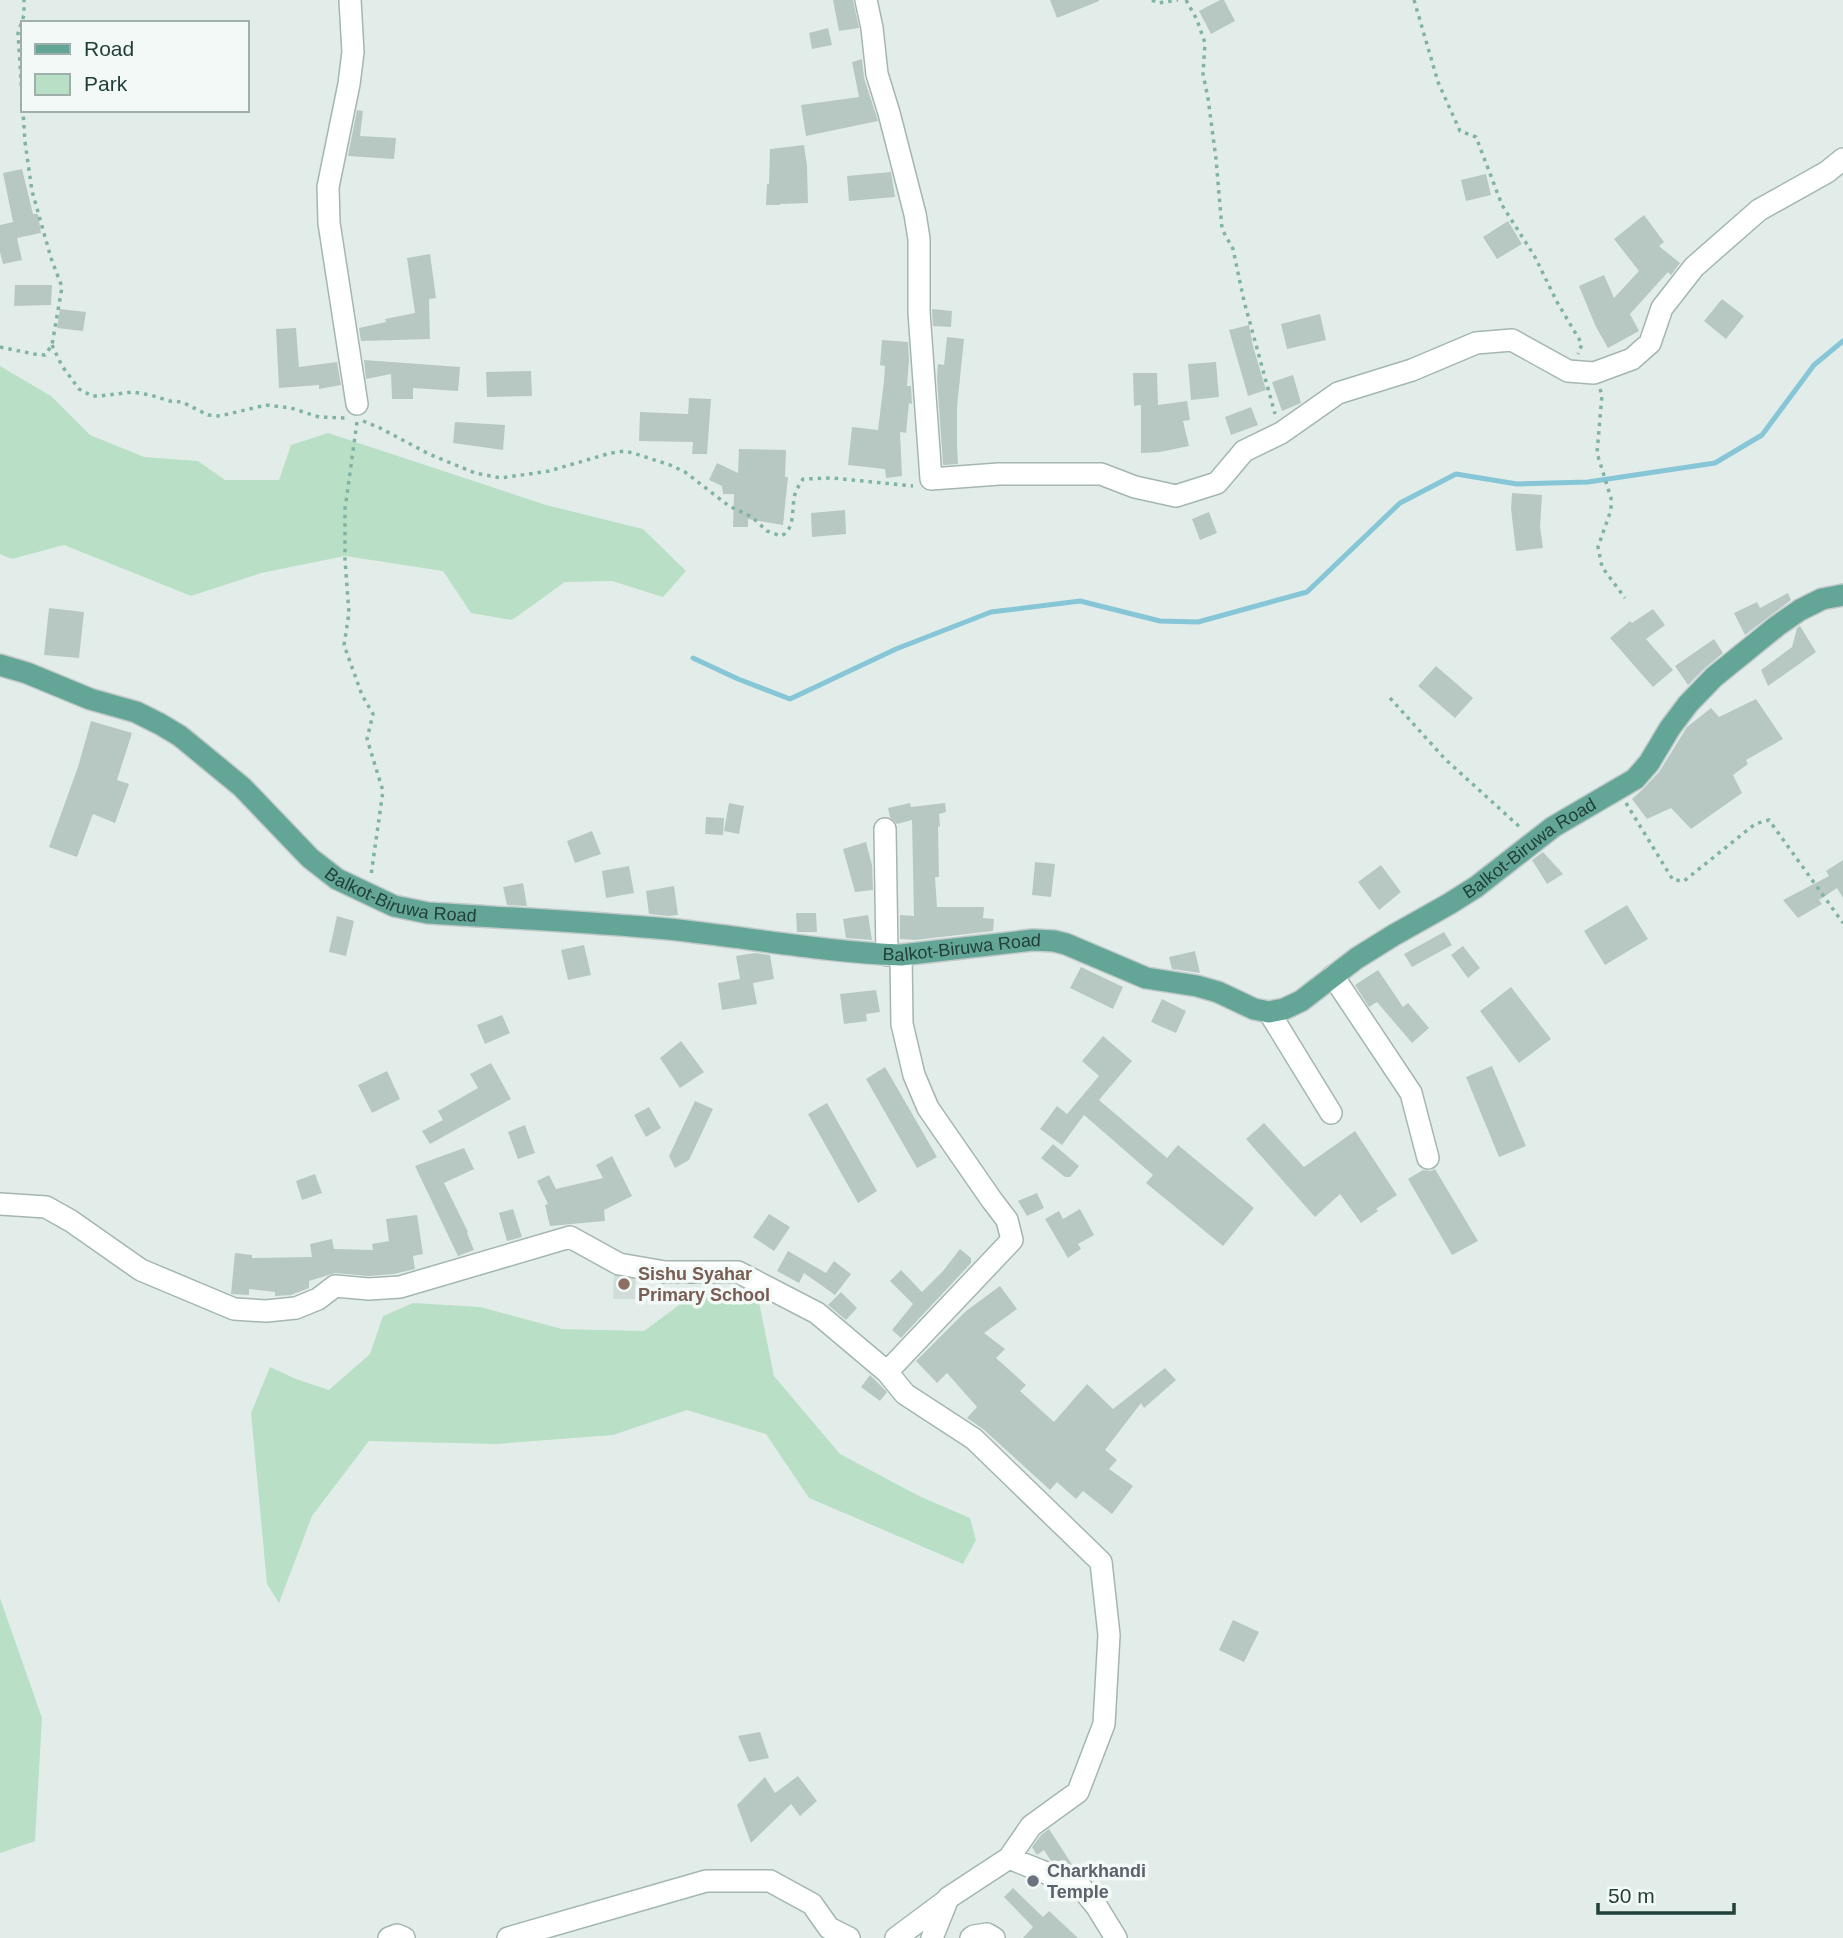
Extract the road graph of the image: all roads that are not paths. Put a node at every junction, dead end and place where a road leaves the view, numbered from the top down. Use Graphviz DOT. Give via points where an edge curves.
graph roads {
  1 [pos="350,0"];
  2 [pos="866,0"];
  3 [pos="1843,159"];
  4 [pos="357,412"];
  5 [pos="1843,595"];
  6 [pos="0,664"];
  7 [pos="886,828"];
  8 [pos="894,955"];
  9 [pos="1333,976"];
  10 [pos="1269,1012"];
  11 [pos="1331,1114"];
  12 [pos="1428,1158"];
  13 [pos="0,1204"];
  14 [pos="887,1373"];
  15 [pos="1009,1858"];
  16 [pos="948,1898"];
  17 [pos="389,1938"];
  18 [pos="404,1938"];
  19 [pos="508,1938"];
  20 [pos="849,1938"];
  21 [pos="897,1938"];
  22 [pos="932,1938"];
  23 [pos="971,1938"];
  24 [pos="994,1938"];
  25 [pos="1116,1938"];
  1 -- 4 [label="street" via="353,52 328,187 329,223"];
  2 -- 3 [label="street" via="877,74 919,239 919,312 931,479 1101,474 1176,496 1217,483 1244,452 1281,433 1338,393 1412,370 1476,343 1511,340 1568,371 1594,373 1632,359 1650,343 1662,308 1694,267 1759,210"];
  5 -- 9 [label="main road, Balkot-Biruwa Road" via="1800,610 1714,677 1670,727 1635,779 1553,827 1467,892"];
  6 -- 8 [label="main road, Balkot-Biruwa Road" via="136,712 180,736 242,788 310,858 337,879 394,906 428,913 668,929"];
  7 -- 8 [label="street"];
  8 -- 10 [label="main road, Balkot-Biruwa Road" via="1054,941 1146,978 1197,986"];
  8 -- 14 [label="street" via="914,1075 928,1108 1007,1220 1012,1240"];
  9 -- 10 [label="main road, Balkot-Biruwa Road" via="1301,1001"];
  9 -- 12 [label="street" via="1412,1093"];
  10 -- 11 [label="street"];
  13 -- 14 [label="street" via="46,1207 141,1270 245,1310 296,1308 335,1286 400,1287 570,1237 619,1264 665,1272 738,1272 817,1313"];
  14 -- 15 [label="street" via="905,1394 974,1439 1101,1562 1109,1635 1104,1724 1078,1792 1031,1826"];
  15 -- 16 [label="street"];
  15 -- 25 [label="street" via="1081,1886"];
  16 -- 21 [label="street"];
  16 -- 22 [label="street"];
  17 -- 18 [label="street"];
  19 -- 20 [label="street" via="706,1881 770,1881 813,1904 829,1928"];
  23 -- 24 [label="street" via="987,1934"];
}
